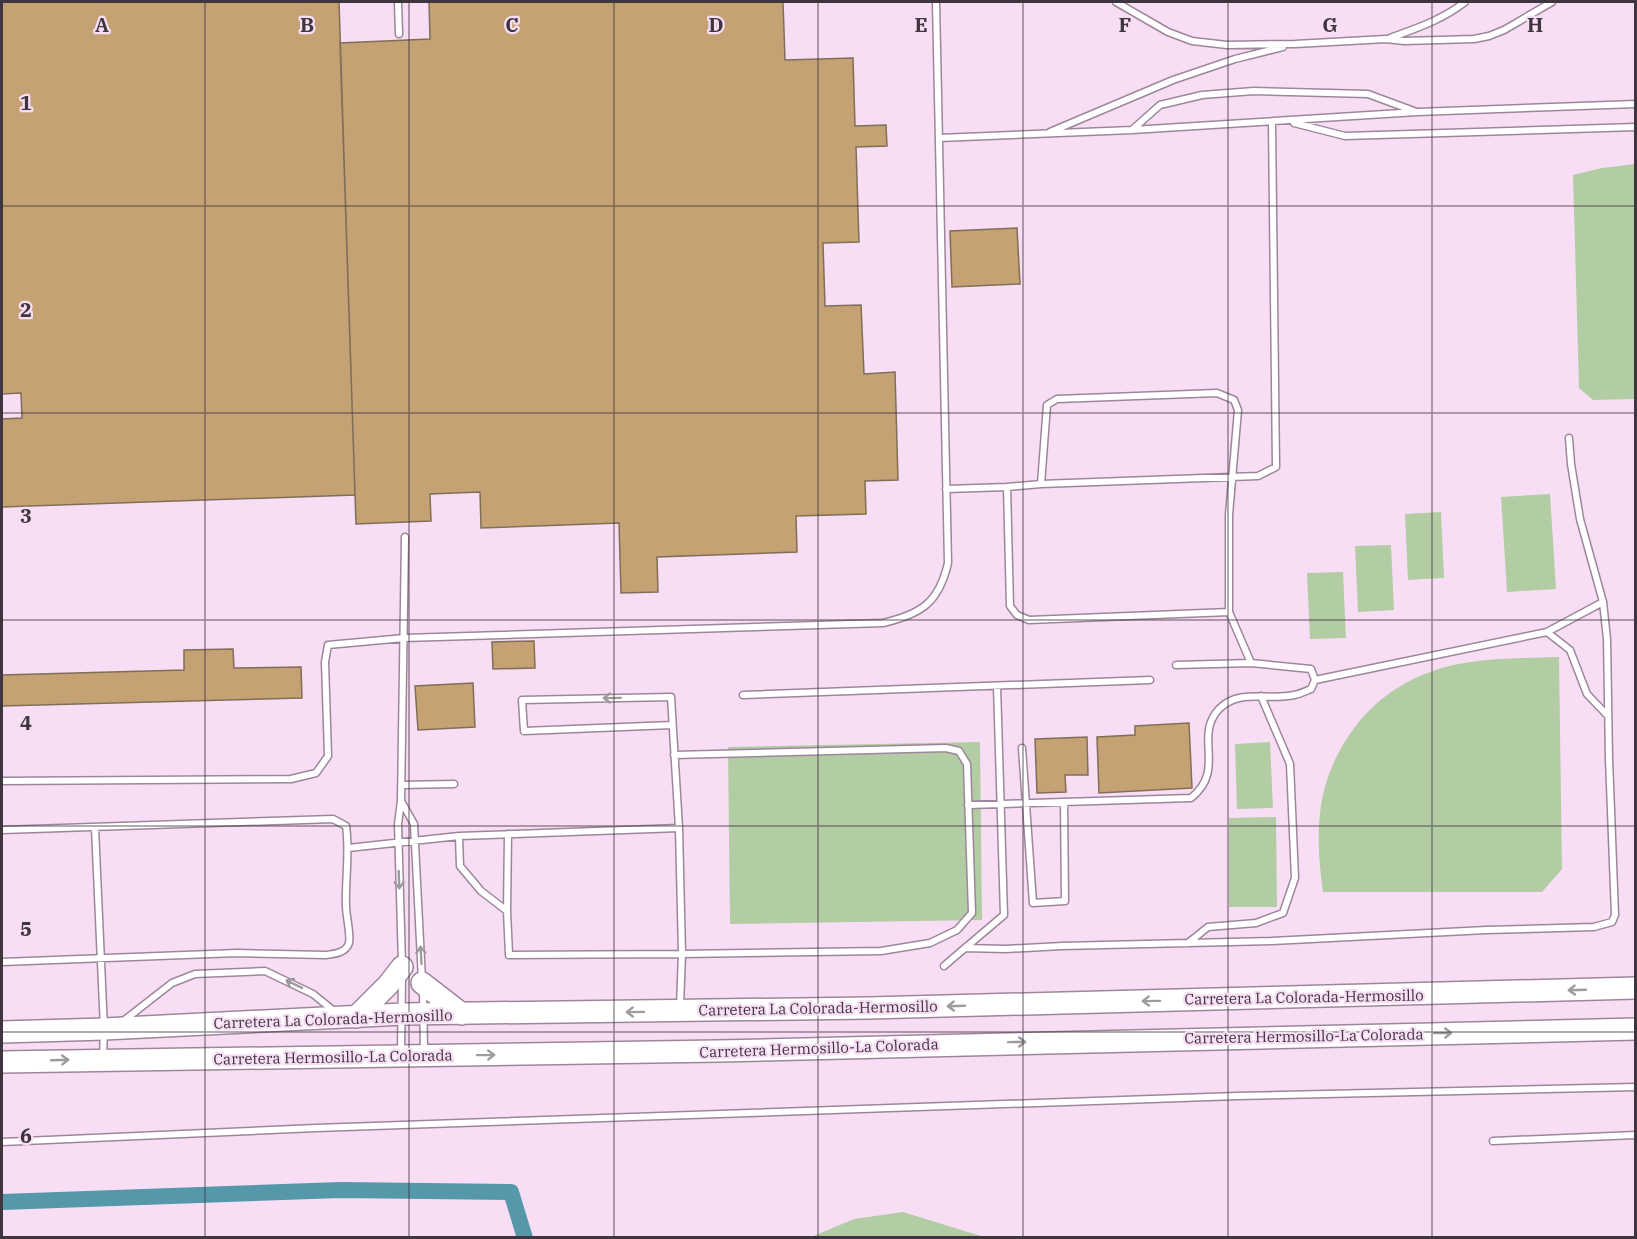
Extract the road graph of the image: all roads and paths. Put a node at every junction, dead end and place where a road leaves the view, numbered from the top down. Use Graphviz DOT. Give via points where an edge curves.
graph roads {
  1 [pos="398,2"];
  2 [pos="936,2"];
  3 [pos="1116,2"];
  4 [pos="1465,2"];
  5 [pos="1552,2"];
  6 [pos="399,34"];
  7 [pos="1386,39"];
  8 [pos="1295,44"];
  9 [pos="1635,104"];
  10 [pos="1417,112"];
  11 [pos="1288,122"];
  12 [pos="1272,123"];
  13 [pos="1635,127"];
  14 [pos="1132,130"];
  15 [pos="1044,135"];
  16 [pos="939,138"];
  17 [pos="1569,438"];
  18 [pos="1232,477"];
  19 [pos="1041,484"];
  20 [pos="1007,487"];
  21 [pos="946,489"];
  22 [pos="405,537"];
  23 [pos="1603,602"];
  24 [pos="1229,612"];
  25 [pos="1547,632"];
  26 [pos="404,638"];
  27 [pos="1251,663"];
  28 [pos="1176,665"];
  29 [pos="1150,680"];
  30 [pos="1315,680"];
  31 [pos="997,686"];
  32 [pos="743,695"];
  33 [pos="1262,696"];
  34 [pos="1608,716"];
  35 [pos="672,725"];
  36 [pos="1023,748"];
  37 [pos="674,755"];
  38 [pos="2,781"];
  39 [pos="454,784"];
  40 [pos="401,785"];
  41 [pos="401,801"];
  42 [pos="1064,802"];
  43 [pos="1028,803"];
  44 [pos="1002,804"];
  45 [pos="968,805"];
  46 [pos="95,828"];
  47 [pos="679,828"];
  48 [pos="2,830"];
  49 [pos="508,834"];
  50 [pos="459,836"];
  51 [pos="415,841"];
  52 [pos="398,844"];
  53 [pos="348,848"];
  54 [pos="507,911"];
  55 [pos="1187,943"];
  56 [pos="965,948"];
  57 [pos="682,954"];
  58 [pos="101,958"];
  59 [pos="2,962"];
  60 [pos="944,966"];
  61 [pos="402,967"];
  62 [pos="422,983"];
  63 [pos="1635,988"];
  64 [pos="680,1011"];
  65 [pos="413,1014"];
  66 [pos="462,1014"];
  67 [pos="349,1017"];
  68 [pos="108,1029"];
  69 [pos="1635,1029"];
  70 [pos="2,1032"];
  71 [pos="401,1056"];
  72 [pos="424,1056"];
  73 [pos="103,1059"];
  74 [pos="2,1062"];
  75 [pos="1635,1087"];
  76 [pos="1635,1135"];
  77 [pos="1493,1140"];
  78 [pos="2,1142"];
  1 -- 6 [label="lane"];
  2 -- 16 [label="lane"];
  3 -- 8 [label="lane" via="1192,41"];
  4 -- 7 [label="lane" via="1423,26"];
  5 -- 7 [label="lane" via="1489,36"];
  7 -- 8 [label="lane"];
  8 -- 15 [label="lane" via="1173,80"];
  9 -- 10 [label="lane"];
  10 -- 11 [label="lane"];
  10 -- 14 [label="lane" via="1368,94 1254,91 1202,95 1160,105"];
  11 -- 12 [label="lane"];
  11 -- 13 [label="lane" via="1345,136"];
  12 -- 14 [label="lane"];
  12 -- 18 [label="lane" via="1276,467 1258,476"];
  14 -- 15 [label="lane"];
  15 -- 16 [label="lane"];
  16 -- 21 [label="lane"];
  17 -- 23 [label="lane" via="1580,519"];
  18 -- 19 [label="lane"];
  18 -- 19 [label="lane" via="1238,410 1234,400 1217,393 1080,398 1057,399 1047,405"];
  18 -- 24 [label="lane"];
  19 -- 20 [label="lane"];
  20 -- 21 [label="lane"];
  20 -- 24 [label="lane" via="1010,606 1017,615 1029,620"];
  21 -- 26 [label="lane" via="948,563 943,584 934,598 900,619 883,623"];
  22 -- 26 [label="lane"];
  23 -- 25 [label="lane"];
  23 -- 34 [label="lane"];
  24 -- 27 [label="lane"];
  25 -- 30 [label="lane"];
  25 -- 34 [label="lane" via="1570,650 1587,694"];
  26 -- 38 [label="lane" via="328,645 328,756 316,773 291,779"];
  26 -- 40 [label="lane"];
  27 -- 28 [label="lane"];
  27 -- 30 [label="lane" via="1311,669"];
  29 -- 31 [label="lane"];
  30 -- 33 [label="lane" via="1311,689 1293,695"];
  31 -- 32 [label="lane"];
  31 -- 44 [label="lane"];
  33 -- 42 [label="lane" via="1239,696 1213,716 1209,725 1209,770 1200,790 1191,798"];
  33 -- 55 [label="lane" via="1290,764 1295,878 1283,913 1256,923 1208,927"];
  34 -- 55 [label="lane" via="1615,915 1612,922 1594,927"];
  35 -- 35 [label="lane, one-way" via="671,697 522,700 524,731"];
  35 -- 37 [label="lane"];
  36 -- 43 [label="lane"];
  37 -- 45 [label="lane" via="946,748 959,751 968,764"];
  37 -- 47 [label="lane"];
  39 -- 40 [label="lane"];
  40 -- 41 [label="lane"];
  41 -- 51 [label="lane" via="414,824"];
  41 -- 52 [label="lane"];
  42 -- 43 [label="lane"];
  42 -- 43 [label="lane" via="1065,901 1033,903"];
  43 -- 44 [label="lane"];
  44 -- 45 [label="lane"];
  44 -- 56 [label="lane" via="1004,915"];
  45 -- 57 [label="lane" via="972,913 957,930 930,943 881,951"];
  46 -- 48 [label="lane"];
  46 -- 53 [label="lane" via="333,819 346,826"];
  46 -- 58 [label="lane"];
  47 -- 49 [label="lane"];
  47 -- 57 [label="lane"];
  49 -- 50 [label="lane"];
  49 -- 54 [label="lane"];
  50 -- 51 [label="lane"];
  50 -- 54 [label="lane" via="460,866"];
  51 -- 52 [label="lane"];
  62 -- 51 [label="lane, one-way"];
  52 -- 53 [label="lane"];
  52 -- 61 [label="lane, one-way"];
  53 -- 58 [label="lane" via="349,943 338,954"];
  54 -- 57 [label="lane" via="509,955"];
  55 -- 56 [label="lane"];
  56 -- 60 [label="lane"];
  57 -- 64 [label="lane"];
  58 -- 59 [label="lane"];
  58 -- 68 [label="lane"];
  61 -- 65 [label="lane"];
  61 -- 67 [label="highway" via="388,986"];
  62 -- 65 [label="lane"];
  62 -- 66 [label="highway"];
  63 -- 64 [label="highway, Carretera La Colorada-Hermosillo, one-way"];
  64 -- 66 [label="highway, Carretera La Colorada-Hermosillo, one-way"];
  65 -- 66 [label="highway, Carretera La Colorada-Hermosillo"];
  65 -- 67 [label="highway, Carretera La Colorada-Hermosillo"];
  65 -- 71 [label="lane"];
  65 -- 72 [label="lane"];
  67 -- 68 [label="highway, Carretera La Colorada-Hermosillo"];
  67 -- 68 [label="lane, one-way" via="265,971 195,974 172,983"];
  68 -- 70 [label="highway, Carretera La Colorada-Hermosillo"];
  68 -- 73 [label="lane"];
  72 -- 69 [label="highway, Carretera Hermosillo-La Colorada, one-way"];
  71 -- 72 [label="highway, Carretera Hermosillo-La Colorada"];
  71 -- 73 [label="highway, Carretera Hermosillo-La Colorada"];
  74 -- 73 [label="highway, Carretera Hermosillo-La Colorada, one-way"];
  75 -- 78 [label="lane" via="1214,1097"];
  76 -- 77 [label="lane"];
}
